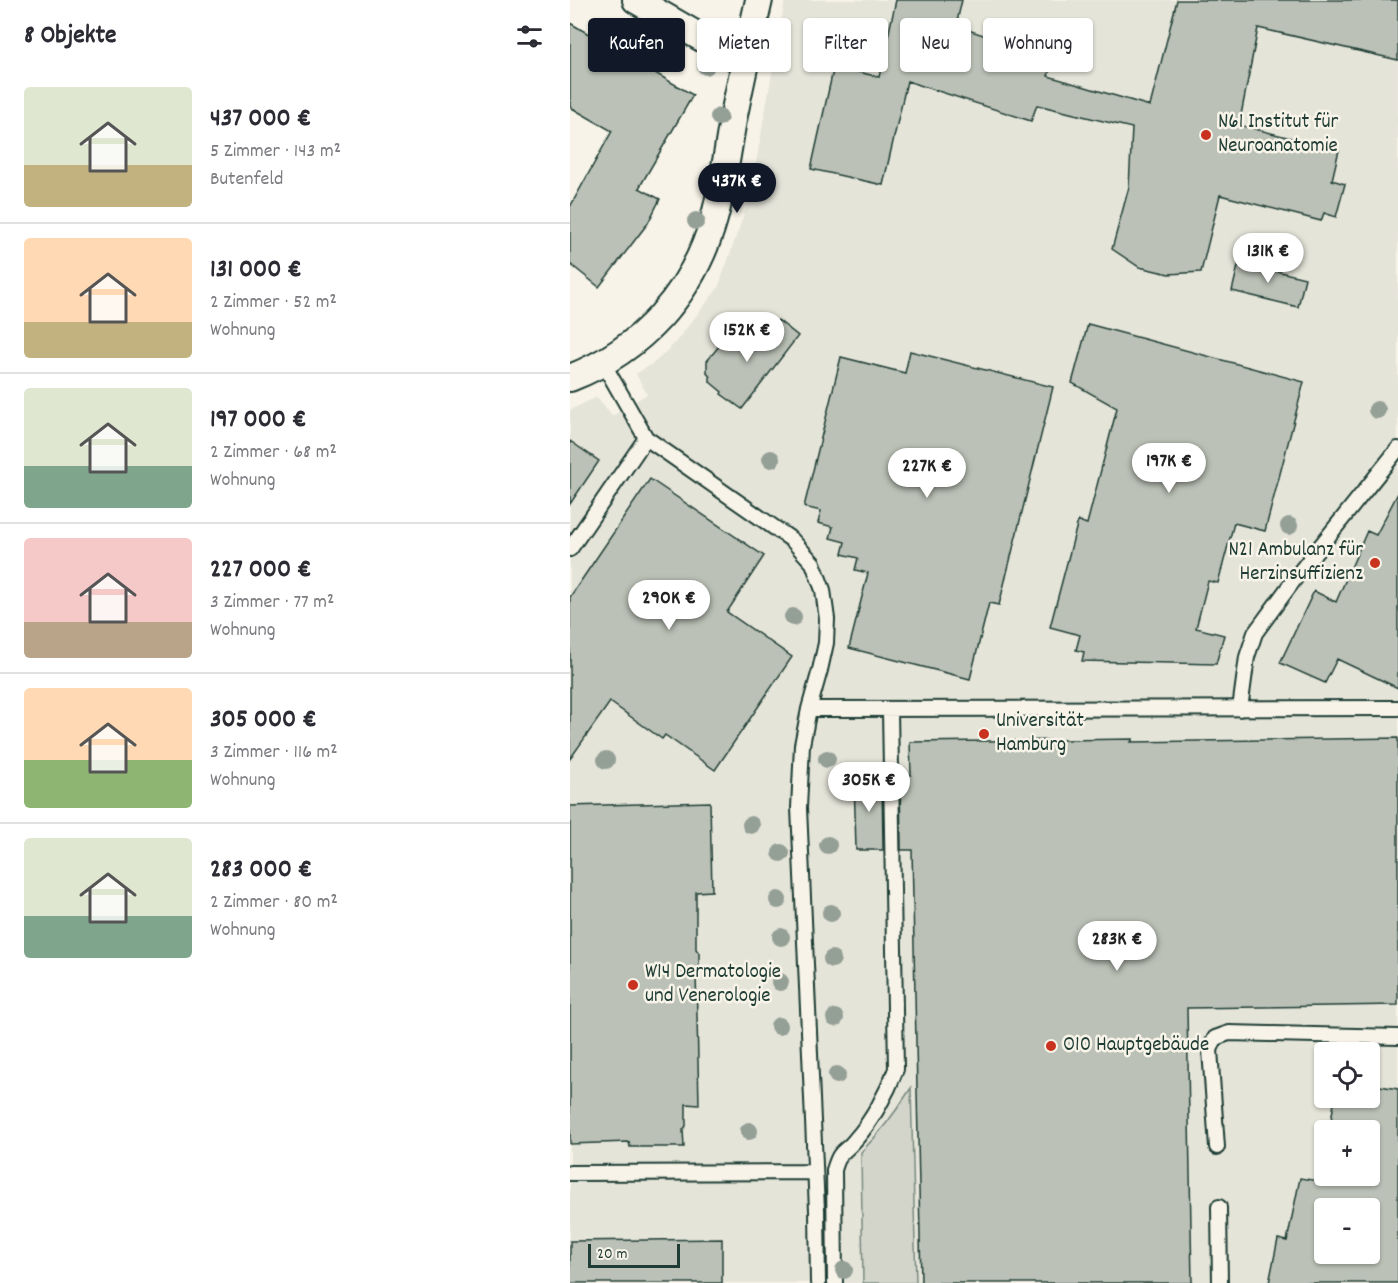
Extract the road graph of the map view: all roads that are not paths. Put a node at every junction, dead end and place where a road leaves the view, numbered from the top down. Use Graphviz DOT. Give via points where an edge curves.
graph roads {
  1 [pos="636,0"];
  2 [pos="759,0"];
  3 [pos="755,18"];
  4 [pos="697,35"];
  5 [pos="743,72"];
  6 [pos="603,363"];
  7 [pos="570,378"];
  8 [pos="646,438"];
  9 [pos="1398,449"];
  10 [pos="570,549"];
  11 [pos="1398,708"];
  12 [pos="808,709"];
  13 [pos="1240,709"];
  14 [pos="890,710"];
  15 [pos="1398,1037"];
  16 [pos="1217,1147"];
  17 [pos="815,1172"];
  18 [pos="570,1173"];
  19 [pos="1219,1207"];
  20 [pos="818,1279"];
  21 [pos="835,1283"];
  22 [pos="1220,1283"];
  1 -- 4 [label="street"];
  2 -- 3 [label="street"];
  5 -- 6 [label="street" via="721,190 700,258 681,293 656,324"];
  6 -- 7 [label="street"];
  6 -- 8 [label="lane"];
  8 -- 10 [label="lane"];
  8 -- 12 [label="lane" via="792,540 813,563 823,590 827,619 826,643"];
  9 -- 13 [label="lane" via="1255,633 1247,657"];
  11 -- 13 [label="lane"];
  12 -- 14 [label="lane"];
  12 -- 17 [label="lane" via="799,808"];
  13 -- 14 [label="lane"];
  14 -- 21 [label="lane" via="896,1069 889,1089 855,1141 839,1154 834,1170"];
  15 -- 16 [label="lane" via="1229,1033 1215,1038 1210,1050"];
  17 -- 18 [label="lane"];
  17 -- 20 [label="lane"];
  19 -- 22 [label="lane"];
}
